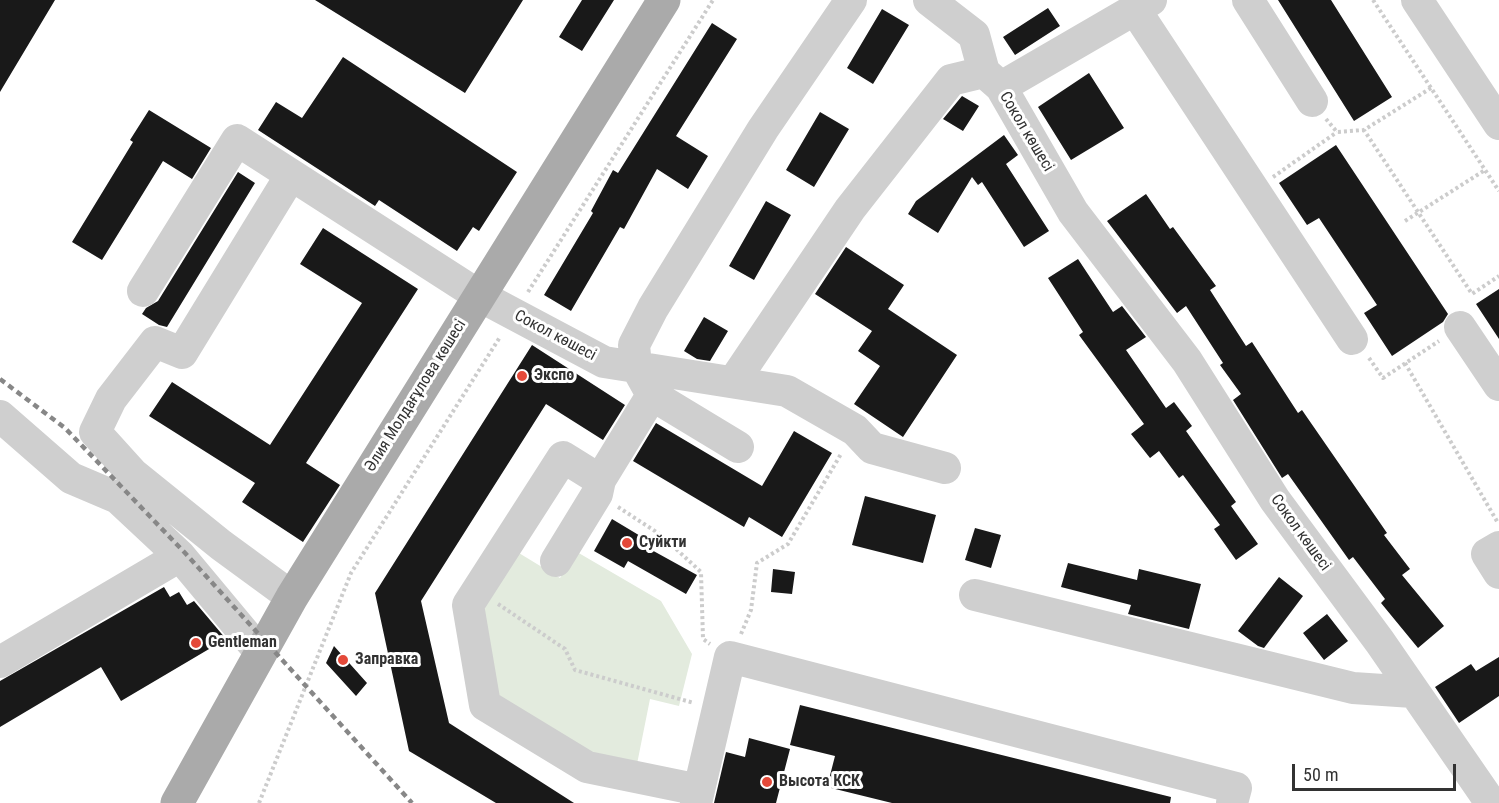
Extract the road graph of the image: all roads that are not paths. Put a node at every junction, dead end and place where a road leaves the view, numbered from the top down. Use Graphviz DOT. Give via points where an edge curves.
graph roads {
  1 [pos="664,0"];
  2 [pos="851,0"];
  3 [pos="929,0"];
  4 [pos="1248,0"];
  5 [pos="1417,0"];
  6 [pos="1143,4"];
  7 [pos="992,80"];
  8 [pos="1312,101"];
  9 [pos="1499,124"];
  10 [pos="291,175"];
  11 [pos="143,291"];
  12 [pos="478,295"];
  13 [pos="1460,327"];
  14 [pos="1352,339"];
  15 [pos="636,366"];
  16 [pos="734,381"];
  17 [pos="1499,385"];
  18 [pos="652,395"];
  19 [pos="0,416"];
  20 [pos="738,447"];
  21 [pos="945,468"];
  22 [pos="599,487"];
  23 [pos="1499,547"];
  24 [pos="180,556"];
  25 [pos="556,561"];
  26 [pos="1499,573"];
  27 [pos="975,595"];
  28 [pos="292,597"];
  29 [pos="260,651"];
  30 [pos="0,662"];
  31 [pos="1413,692"];
  32 [pos="697,796"];
  33 [pos="1237,798"];
  34 [pos="177,802"];
  35 [pos="1491,803"];
  1 -- 12 [label="main road, Әлия Молдағұлова көшесі"];
  2 -- 15 [label="street" via="763,129 653,308 634,345"];
  3 -- 7 [label="street, Сокол көшесі" via="974,35"];
  4 -- 8 [label="street"];
  5 -- 9 [label="street"];
  6 -- 7 [label="street"];
  6 -- 14 [label="street" via="1253,190"];
  7 -- 16 [label="street" via="951,80 850,209"];
  7 -- 31 [label="street, Сокол көшесі" via="1073,212 1187,361 1275,500"];
  10 -- 11 [label="street, Сокол көшесі" via="237,140"];
  10 -- 12 [label="street, Сокол көшесі"];
  10 -- 28 [label="street" via="182,353 155,342 111,399 95,432 133,474"];
  12 -- 15 [label="street, Сокол көшесі" via="604,362"];
  12 -- 28 [label="main road, Әлия Молдағұлова көшесі"];
  13 -- 17 [label="street"];
  15 -- 16 [label="street, Сокол көшесі"];
  15 -- 18 [label="street"];
  16 -- 21 [label="street, Сокол көшесі" via="787,391 855,430 872,448"];
  18 -- 20 [label="street"];
  18 -- 22 [label="street"];
  19 -- 24 [label="street" via="71,478 118,498"];
  22 -- 25 [label="street"];
  22 -- 32 [label="street" via="563,457 468,605 484,705 587,767"];
  23 -- 26 [label="street" via="1487,554"];
  24 -- 29 [label="street"];
  24 -- 30 [label="street"];
  27 -- 31 [label="street" via="1353,688"];
  28 -- 29 [label="main road, Әлия Молдағұлова көшесі"];
  29 -- 34 [label="main road, Әлия Молдағұлова көшесі"];
  31 -- 35 [label="street, Сокол көшесі"];
  32 -- 33 [label="street" via="730,657"];
}
